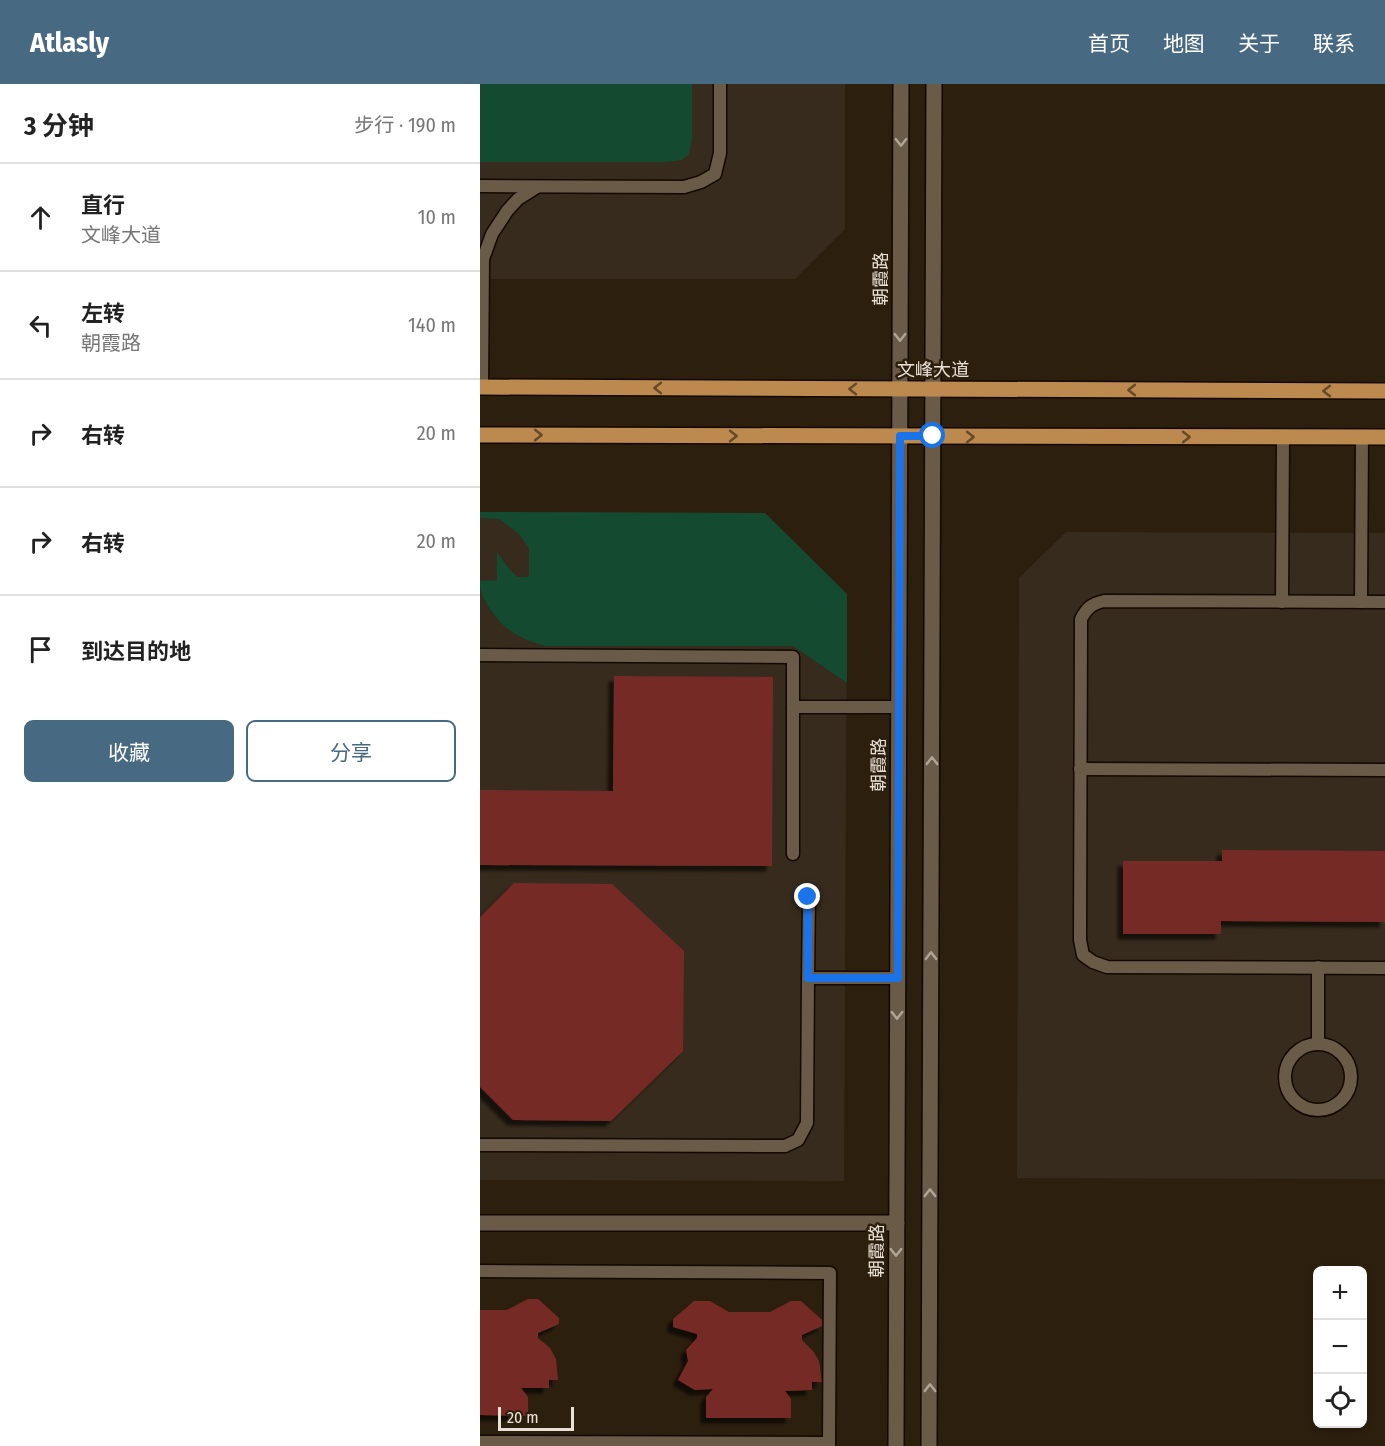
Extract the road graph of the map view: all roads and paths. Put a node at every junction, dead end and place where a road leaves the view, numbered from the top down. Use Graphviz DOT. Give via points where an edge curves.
graph roads {
  1 [pos="720,84"];
  2 [pos="901,84"];
  3 [pos="934,84"];
  4 [pos="480,186"];
  5 [pos="538,186"];
  6 [pos="481,387"];
  7 [pos="900,389"];
  8 [pos="933,389"];
  9 [pos="1385,391"];
  10 [pos="480,435"];
  11 [pos="900,436"];
  12 [pos="933,436"];
  13 [pos="1282,437"];
  14 [pos="1362,437"];
  15 [pos="1385,437"];
  16 [pos="1282,602"];
  17 [pos="1361,602"];
  18 [pos="1385,602"];
  19 [pos="480,656"];
  20 [pos="793,707"];
  21 [pos="899,707"];
  22 [pos="1080,769"];
  23 [pos="1385,770"];
  24 [pos="793,854"];
  25 [pos="808,897"];
  26 [pos="1317,967"];
  27 [pos="1385,968"];
  28 [pos="808,978"];
  29 [pos="898,978"];
  30 [pos="1317,1044"];
  31 [pos="480,1144"];
  32 [pos="480,1223"];
  33 [pos="897,1223"];
  34 [pos="480,1271"];
  35 [pos="480,1442"];
  36 [pos="829,1445"];
  37 [pos="896,1446"];
  38 [pos="929,1446"];
  1 -- 5 [label="lane" via="720,153 715,174 701,182 684,186"];
  2 -- 7 [label="street, 朝霞路, one-way"];
  3 -- 8 [label="street"];
  4 -- 5 [label="lane"];
  5 -- 6 [label="lane" via="507,211 492,234 483,259"];
  7 -- 6 [label="main road, 文峰大道, one-way"];
  7 -- 8 [label="main road, 文峰大道"];
  7 -- 11 [label="street, 朝霞路"];
  9 -- 8 [label="main road, 文峰大道, one-way"];
  8 -- 12 [label="street"];
  10 -- 11 [label="main road, one-way"];
  11 -- 12 [label="main road"];
  11 -- 21 [label="street, 朝霞路"];
  12 -- 13 [label="main road, one-way"];
  38 -- 12 [label="street, one-way"];
  13 -- 14 [label="main road"];
  13 -- 16 [label="lane"];
  14 -- 15 [label="main road"];
  14 -- 17 [label="lane"];
  16 -- 17 [label="lane"];
  16 -- 22 [label="lane" via="1104,601 1086,609 1081,619"];
  17 -- 18 [label="lane"];
  19 -- 20 [label="lane" via="793,657"];
  20 -- 21 [label="lane"];
  20 -- 24 [label="lane"];
  21 -- 29 [label="street, 朝霞路"];
  22 -- 23 [label="lane"];
  22 -- 26 [label="lane" via="1083,955 1107,967"];
  25 -- 28 [label="lane"];
  26 -- 27 [label="lane"];
  26 -- 30 [label="lane"];
  28 -- 29 [label="lane"];
  28 -- 31 [label="lane" via="807,1123 798,1140 784,1146"];
  29 -- 33 [label="street, 朝霞路, one-way"];
  30 -- 30 [label="lane" via="1326,1044 1346,1059 1351,1082 1341,1101 1320,1109 1298,1103 1286,1086 1285,1076 1293,1056 1302,1048"];
  32 -- 33 [label="street"];
  33 -- 37 [label="street, 朝霞路, one-way"];
  34 -- 36 [label="lane" via="830,1273"];
  35 -- 36 [label="lane"];
}
